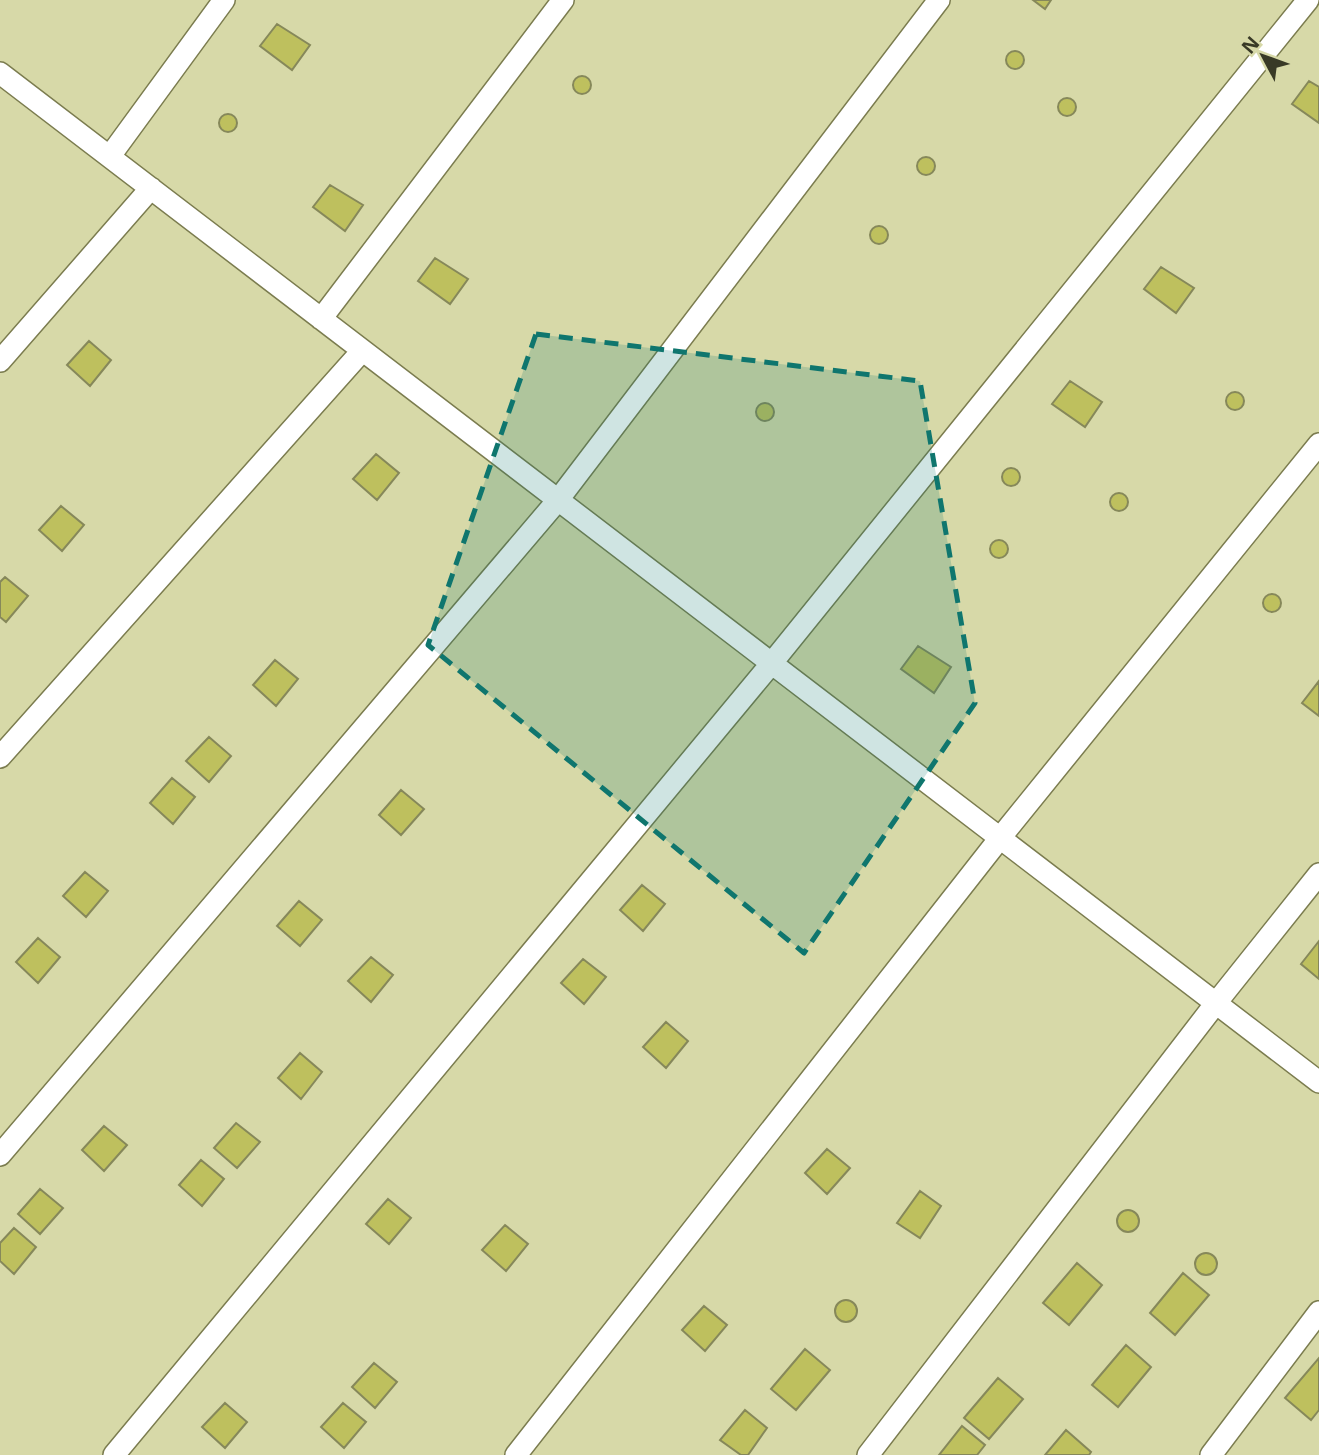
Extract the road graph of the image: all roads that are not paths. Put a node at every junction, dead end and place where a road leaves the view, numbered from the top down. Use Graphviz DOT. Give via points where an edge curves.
graph roads {
  1 [pos="224,0"];
  2 [pos="563,0"];
  3 [pos="939,0"];
  4 [pos="1308,0"];
  5 [pos="0,73"];
  6 [pos="110,156"];
  7 [pos="150,188"];
  8 [pos="321,319"];
  9 [pos="362,351"];
  10 [pos="0,361"];
  11 [pos="1319,444"];
  12 [pos="558,500"];
  13 [pos="771,664"];
  14 [pos="0,757"];
  15 [pos="1000,838"];
  16 [pos="1319,874"];
  17 [pos="1216,1003"];
  18 [pos="1319,1082"];
  19 [pos="0,1155"];
  20 [pos="1319,1312"];
  21 [pos="114,1455"];
  22 [pos="516,1455"];
  23 [pos="867,1455"];
  24 [pos="1211,1455"];
  1 -- 6 [label="street"];
  2 -- 8 [label="street"];
  3 -- 12 [label="street"];
  4 -- 13 [label="street"];
  5 -- 6 [label="street"];
  6 -- 7 [label="street"];
  7 -- 8 [label="street"];
  7 -- 10 [label="street"];
  8 -- 9 [label="street"];
  9 -- 12 [label="street"];
  9 -- 14 [label="street"];
  11 -- 15 [label="street"];
  12 -- 13 [label="street"];
  12 -- 19 [label="street"];
  13 -- 15 [label="street"];
  13 -- 21 [label="street"];
  15 -- 17 [label="street"];
  15 -- 22 [label="street"];
  16 -- 17 [label="street"];
  17 -- 18 [label="street"];
  17 -- 23 [label="street"];
  20 -- 24 [label="street"];
}
